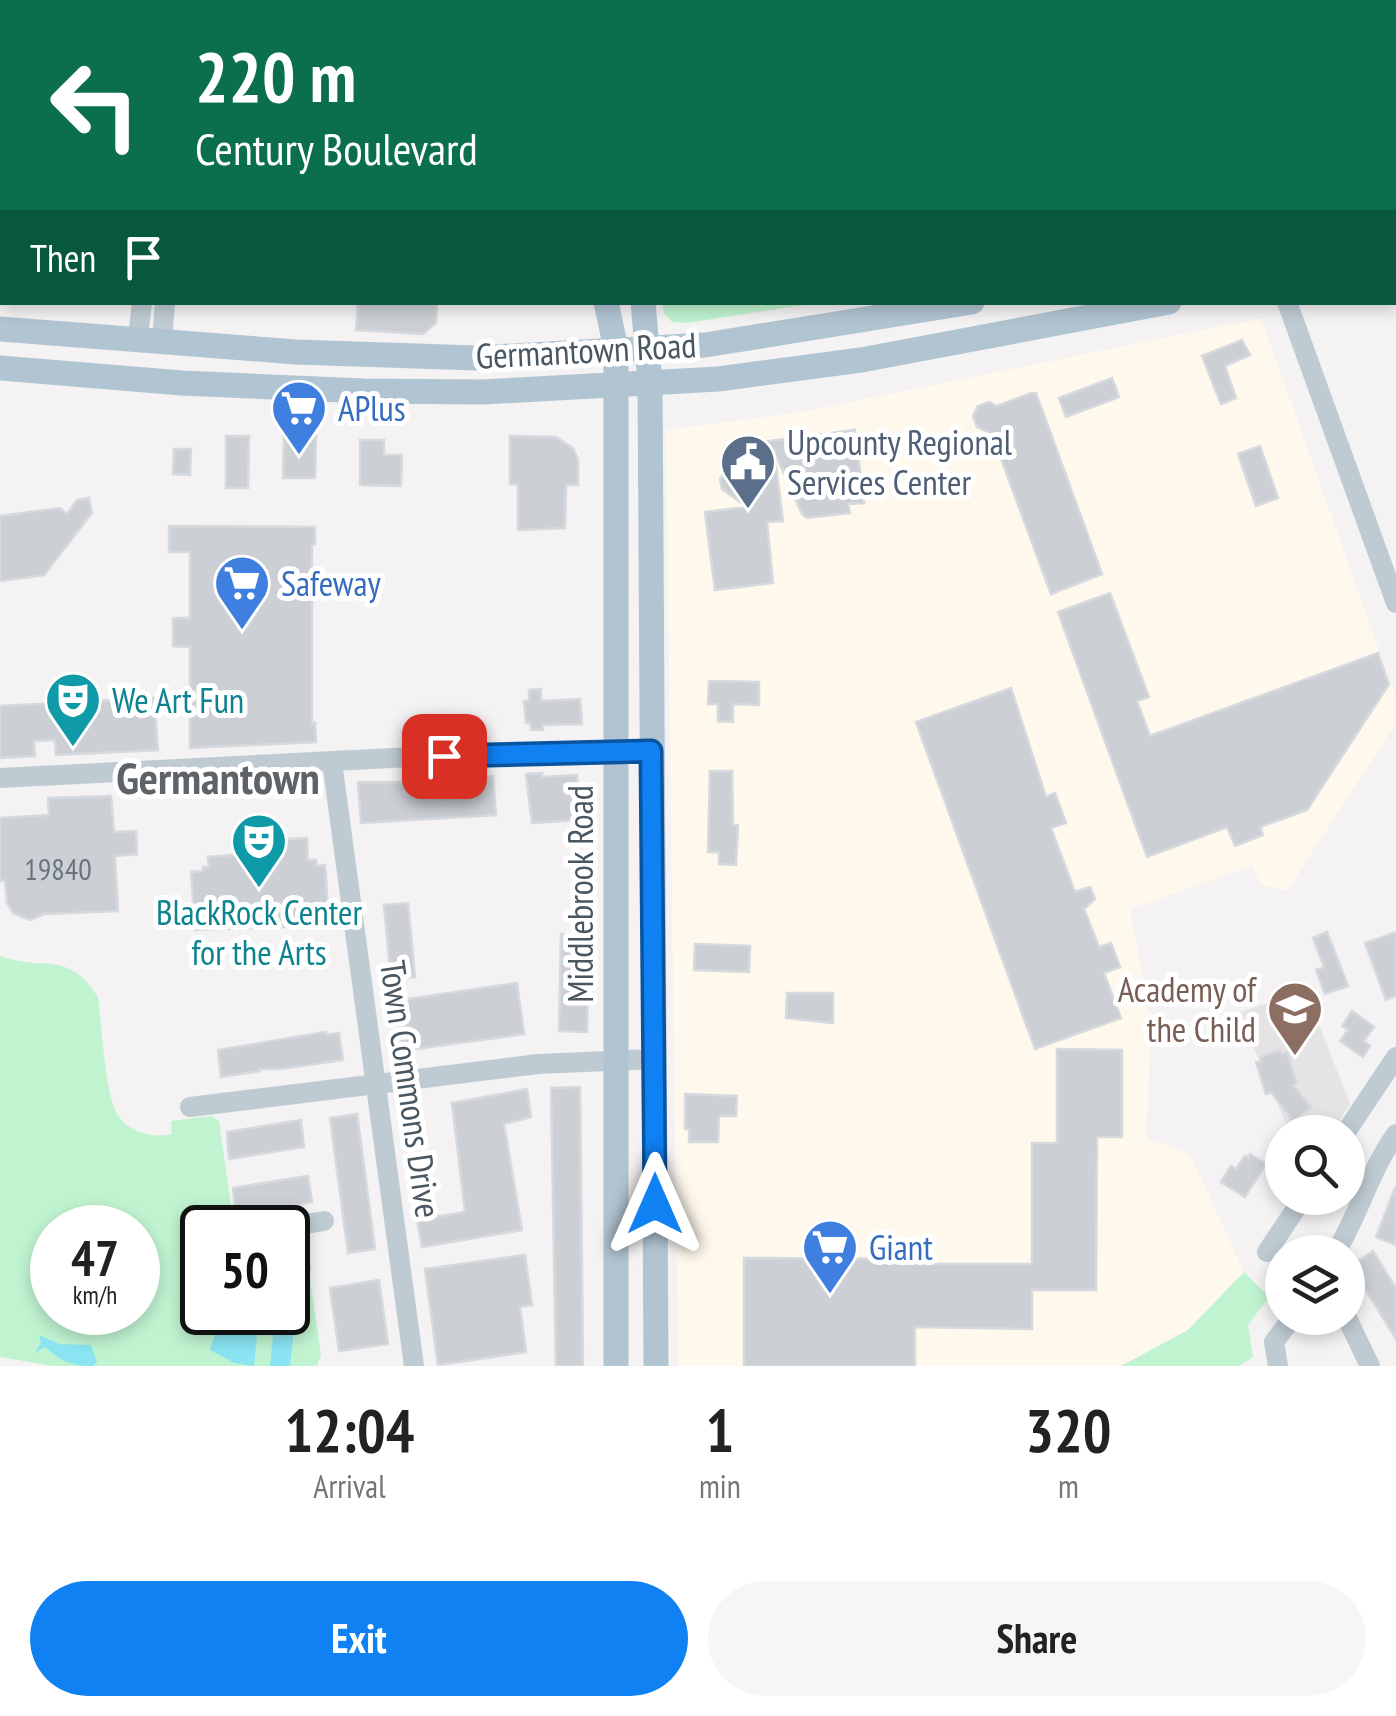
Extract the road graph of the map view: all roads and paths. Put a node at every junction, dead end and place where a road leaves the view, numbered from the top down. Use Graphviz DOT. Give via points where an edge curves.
graph roads {
  1 [pos="143,305"];
  2 [pos="165,305"];
  3 [pos="607,305"];
  4 [pos="643,305"];
  5 [pos="955,305"];
  6 [pos="1153,305"];
  7 [pos="1288,305"];
  8 [pos="0,329"];
  9 [pos="150,339"];
  10 [pos="649,348"];
  11 [pos="616,349"];
  12 [pos="0,368"];
  13 [pos="650,382"];
  14 [pos="616,384"];
  15 [pos="1396,602"];
  16 [pos="651,751"];
  17 [pos="614,752"];
  18 [pos="332,762"];
  19 [pos="0,778"];
  20 [pos="1396,1057"];
  21 [pos="654,1060"];
  22 [pos="615,1061"];
  23 [pos="378,1083"];
  24 [pos="190,1107"];
  25 [pos="1357,1115"];
  26 [pos="1396,1134"];
  27 [pos="324,1221"];
  28 [pos="310,1223"];
  29 [pos="1346,1235"];
  30 [pos="1279,1335"];
  31 [pos="1355,1335"];
  32 [pos="414,1366"];
  33 [pos="616,1366"];
  34 [pos="656,1366"];
  35 [pos="1278,1366"];
  36 [pos="1370,1366"];
  1 -- 9 [label="street"];
  2 -- 9 [label="street"];
  3 -- 11 [label="main road, Middlebrook Road"];
  4 -- 10 [label="main road, Middlebrook Road"];
  5 -- 10 [label="main road, Germantown Road" via="776,336"];
  6 -- 13 [label="main road, Germantown Road" via="861,360"];
  7 -- 15 [label="street"];
  8 -- 9 [label="main road, Germantown Road"];
  9 -- 11 [label="main road, Germantown Road" via="476,358"];
  10 -- 11 [label="main road, Germantown Road"];
  10 -- 13 [label="main road, Middlebrook Road"];
  11 -- 14 [label="main road, Middlebrook Road"];
  12 -- 14 [label="main road, Germantown Road" via="364,391"];
  13 -- 14 [label="main road, Germantown Road"];
  13 -- 16 [label="main road, Middlebrook Road"];
  14 -- 17 [label="main road, Middlebrook Road"];
  16 -- 17 [label="street"];
  16 -- 21 [label="main road, Middlebrook Road"];
  17 -- 18 [label="street"];
  17 -- 22 [label="main road, Middlebrook Road"];
  18 -- 19 [label="street"];
  18 -- 23 [label="street, Town Commons Drive"];
  20 -- 25 [label="street"];
  21 -- 22 [label="street"];
  21 -- 34 [label="main road, Middlebrook Road"];
  22 -- 23 [label="street"];
  22 -- 33 [label="main road, Middlebrook Road"];
  23 -- 24 [label="street"];
  23 -- 32 [label="street, Town Commons Drive"];
  26 -- 29 [label="street"];
  27 -- 28 [label="street"];
  30 -- 35 [label="street"];
  31 -- 36 [label="street"];
}
